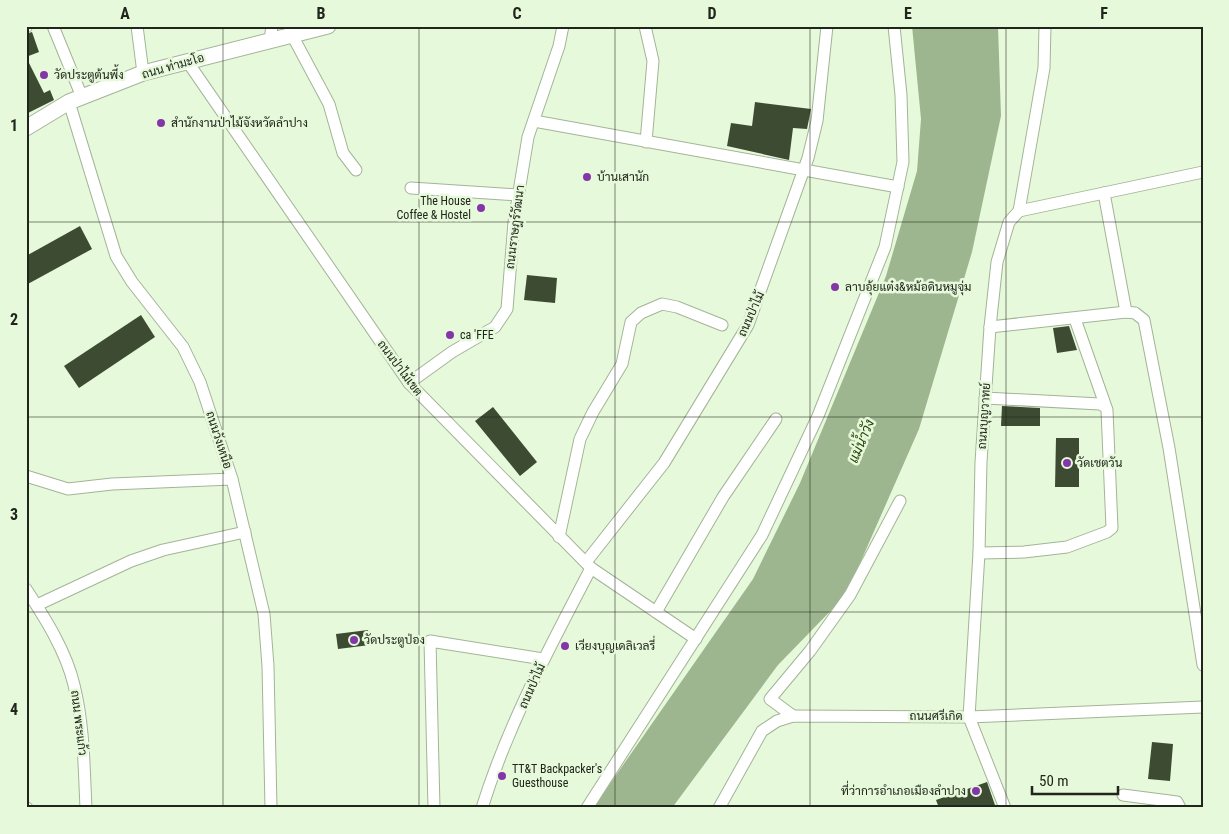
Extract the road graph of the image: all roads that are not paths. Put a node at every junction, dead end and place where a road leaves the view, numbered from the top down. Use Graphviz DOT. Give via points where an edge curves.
graph roads {
  1 [pos="53,26"];
  2 [pos="137,26"];
  3 [pos="328,26"];
  4 [pos="563,26"];
  5 [pos="645,26"];
  6 [pos="827,26"];
  7 [pos="894,26"];
  8 [pos="1045,26"];
  9 [pos="271,33"];
  10 [pos="292,35"];
  11 [pos="187,61"];
  12 [pos="143,73"];
  13 [pos="75,100"];
  14 [pos="534,121"];
  15 [pos="26,128"];
  16 [pos="646,142"];
  17 [pos="356,170"];
  18 [pos="803,170"];
  19 [pos="1203,172"];
  20 [pos="898,187"];
  21 [pos="411,188"];
  22 [pos="1104,193"];
  23 [pos="518,195"];
  24 [pos="1019,211"];
  25 [pos="1126,312"];
  26 [pos="1075,319"];
  27 [pos="722,325"];
  28 [pos="990,327"];
  29 [pos="409,383"];
  30 [pos="986,398"];
  31 [pos="1104,406"];
  32 [pos="776,419"];
  33 [pos="26,476"];
  34 [pos="232,478"];
  35 [pos="900,501"];
  36 [pos="245,532"];
  37 [pos="559,537"];
  38 [pos="979,553"];
  39 [pos="589,565"];
  40 [pos="26,589"];
  41 [pos="37,605"];
  42 [pos="656,612"];
  43 [pos="696,639"];
  44 [pos="544,658"];
  45 [pos="1203,665"];
  46 [pos="1203,707"];
  47 [pos="793,716"];
  48 [pos="969,716"];
  49 [pos="1123,795"];
  50 [pos="86,808"];
  51 [pos="271,808"];
  52 [pos="434,808"];
  53 [pos="482,808"];
  54 [pos="587,808"];
  55 [pos="719,808"];
  56 [pos="1005,808"];
  57 [pos="1180,808"];
  1 -- 13 [label="street, ถนนวังเหนือ"];
  2 -- 12 [label="street"];
  3 -- 10 [label="street, ถนน ท่ามะโอ"];
  4 -- 14 [label="street, ถนนราษฎร์วัฒนา"];
  5 -- 16 [label="street" via="653,61"];
  6 -- 18 [label="street, ถนนป่าไม้" via="817,121"];
  7 -- 20 [label="street" via="903,162"];
  8 -- 24 [label="street, ถนนบุญวาทย์" via="1044,68"];
  9 -- 10 [label="street, ถนน ท่ามะโอ"];
  9 -- 11 [label="street, ถนน ท่ามะโอ"];
  10 -- 17 [label="street" via="329,104 342,153"];
  11 -- 12 [label="street, ถนน ท่ามะโอ"];
  11 -- 29 [label="street, ถนนป่าไม้เขต"];
  12 -- 13 [label="street, ถนน ท่ามะโอ"];
  13 -- 15 [label="street, ถนน ท่ามะโอ"];
  13 -- 34 [label="street, ถนนวังเหนือ" via="116,256 132,282 183,347 200,382"];
  14 -- 16 [label="street"];
  14 -- 23 [label="street, ถนนราษฎร์วัฒนา"];
  16 -- 18 [label="street"];
  18 -- 20 [label="street"];
  18 -- 39 [label="street, ถนนป่าไม้" via="748,325 664,463"];
  19 -- 22 [label="street"];
  20 -- 43 [label="street" via="885,247 818,416 762,535"];
  21 -- 23 [label="street"];
  22 -- 24 [label="street"];
  22 -- 25 [label="street"];
  23 -- 29 [label="street, ถนนราษฎร์วัฒนา" via="507,309 495,327 452,352"];
  24 -- 28 [label="street, ถนนบุญวาทย์" via="1008,222 997,262"];
  25 -- 26 [label="street"];
  25 -- 45 [label="street" via="1135,313 1144,320"];
  26 -- 28 [label="street"];
  26 -- 31 [label="street"];
  27 -- 37 [label="street" via="662,304 641,313 631,322 622,364 580,439"];
  28 -- 30 [label="street, ถนนบุญวาทย์"];
  29 -- 37 [label="street, ถนนป่าไม้เขต"];
  30 -- 31 [label="street"];
  30 -- 38 [label="street, ถนนบุญวาทย์"];
  31 -- 38 [label="street" via="1107,410 1112,528 1067,547"];
  32 -- 42 [label="street" via="723,496"];
  33 -- 34 [label="street" via="68,489"];
  34 -- 36 [label="street, ถนนวังเหนือ"];
  35 -- 47 [label="street" via="850,595 770,699"];
  36 -- 41 [label="street" via="164,550 131,561"];
  36 -- 51 [label="street, ถนนวังเหนือ" via="264,614"];
  37 -- 39 [label="street, ถนนป่าไม้เขต"];
  38 -- 48 [label="street, ถนนบุญวาทย์"];
  39 -- 42 [label="street, ถนนป่าไม้เขต"];
  39 -- 44 [label="street, ถนนป่าไม้"];
  40 -- 41 [label="street, ถนน พระแก้ว"];
  41 -- 50 [label="street, ถนน พระแก้ว" via="60,647 74,684 82,729"];
  42 -- 43 [label="street, ถนนป่าไม้เขต"];
  43 -- 54 [label="street"];
  44 -- 52 [label="street" via="430,641"];
  44 -- 53 [label="street, ถนนป่าไม้"];
  46 -- 48 [label="street, ถนนศรีเกิด"];
  47 -- 48 [label="street, ถนนศรีเกิด"];
  47 -- 55 [label="street, ถนนศรีเกิด" via="762,731"];
  48 -- 56 [label="street, ถนนบุญวาทย์"];
  49 -- 57 [label="street" via="1177,802"];
}
